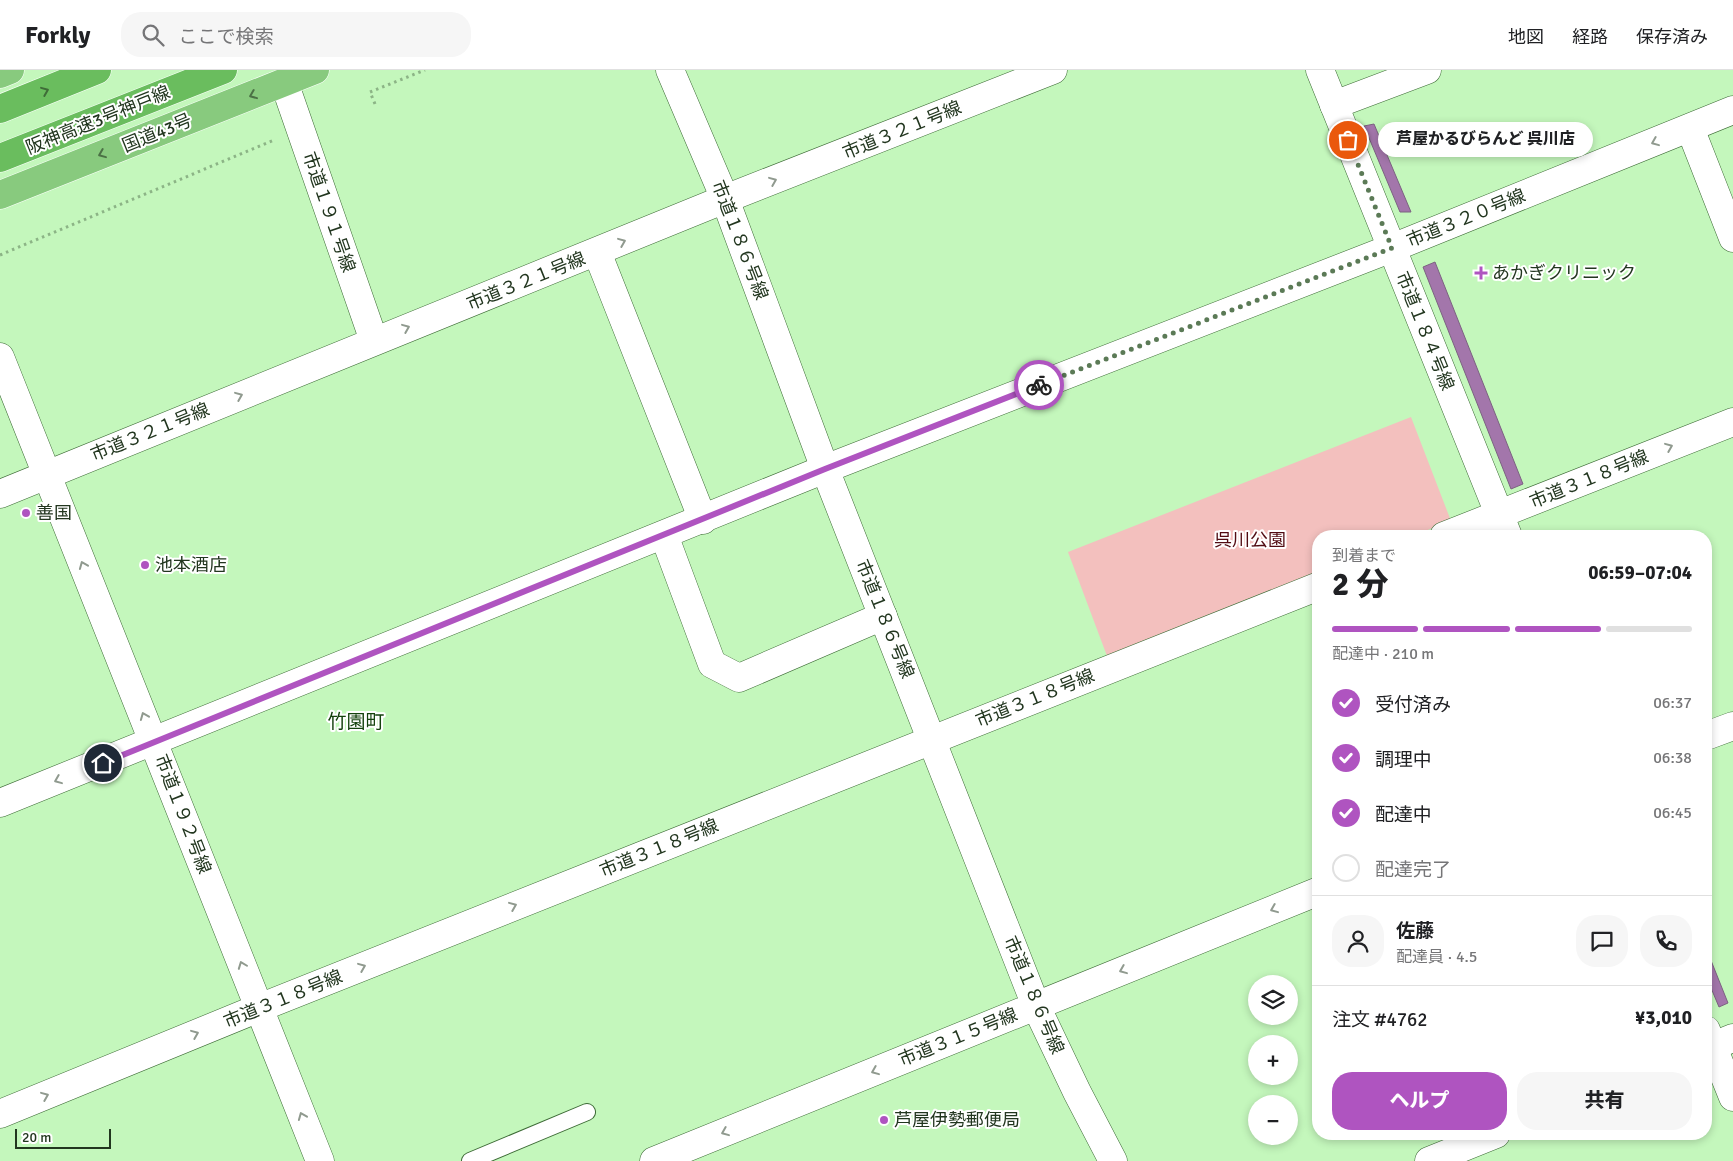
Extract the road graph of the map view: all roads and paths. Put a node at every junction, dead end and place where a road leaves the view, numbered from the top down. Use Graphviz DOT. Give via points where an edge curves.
graph roads {
  1 [pos="10,70"];
  2 [pos="97,70"];
  3 [pos="223,70"];
  4 [pos="315,70"];
  5 [pos="425,70"];
  6 [pos="670,70"];
  7 [pos="1053,70"];
  8 [pos="1320,70"];
  9 [pos="1427,70"];
  10 [pos="0,74"];
  11 [pos="284,82"];
  12 [pos="375,104"];
  13 [pos="1334,105"];
  14 [pos="0,109"];
  15 [pos="1733,110"];
  16 [pos="1690,128"];
  17 [pos="301,129"];
  18 [pos="0,158"];
  19 [pos="0,195"];
  20 [pos="725,200"];
  21 [pos="1731,227"];
  22 [pos="1392,248"];
  23 [pos="597,252"];
  24 [pos="0,255"];
  25 [pos="374,341"];
  26 [pos="0,357"];
  27 [pos="1733,422"];
  28 [pos="825,469"];
  29 [pos="46,474"];
  30 [pos="0,494"];
  31 [pos="703,520"];
  32 [pos="1504,525"];
  33 [pos="1477,530"];
  34 [pos="664,535"];
  35 [pos="1312,589"];
  36 [pos="883,616"];
  37 [pos="1733,726"];
  38 [pos="1712,734"];
  39 [pos="933,739"];
  40 [pos="155,742"];
  41 [pos="0,804"];
  42 [pos="1312,894"];
  43 [pos="1036,1006"];
  44 [pos="259,1008"];
  45 [pos="1715,1041"];
  46 [pos="1733,1097"];
  47 [pos="587,1112"];
  48 [pos="0,1114"];
  49 [pos="1474,1140"];
  50 [pos="320,1161"];
  51 [pos="470,1161"];
  52 [pos="654,1161"];
  53 [pos="1113,1161"];
  54 [pos="1429,1161"];
  1 -- 10 [label="highway"];
  14 -- 2 [label="highway, one-way"];
  3 -- 18 [label="highway, 阪神高速3号神戸線"];
  4 -- 11 [label="highway, 国道43号"];
  5 -- 12 [label="path" via="370,92"];
  6 -- 20 [label="street, 市道１８６号線"];
  20 -- 7 [label="street, 市道３２１号線, one-way"];
  8 -- 13 [label="street, 市道１８４号線"];
  9 -- 13 [label="street"];
  11 -- 17 [label="street, 市道１９１号線"];
  11 -- 19 [label="highway, 国道43号, one-way"];
  13 -- 22 [label="street, 市道１８４号線"];
  15 -- 16 [label="street, 市道３２０号線"];
  16 -- 21 [label="street"];
  16 -- 22 [label="street, 市道３２０号線, one-way"];
  17 -- 24 [label="path"];
  17 -- 25 [label="street, 市道１９１号線"];
  23 -- 20 [label="street, 市道３２１号線, one-way"];
  20 -- 28 [label="street, 市道１８６号線"];
  22 -- 28 [label="street, 市道３２０号線"];
  22 -- 32 [label="street, 市道１８４号線"];
  25 -- 23 [label="street, 市道３２１号線, one-way"];
  23 -- 31 [label="street"];
  29 -- 25 [label="street, 市道３２１号線, one-way"];
  26 -- 29 [label="street, 市道１９２号線"];
  32 -- 27 [label="street, 市道３１８号線, one-way"];
  28 -- 31 [label="street, 市道３２０号線"];
  28 -- 36 [label="street, 市道１８６号線"];
  29 -- 30 [label="street, 市道３２１号線"];
  40 -- 29 [label="street, 市道１９２号線, one-way"];
  31 -- 34 [label="street, 市道３２０号線"];
  32 -- 33 [label="street, 市道３１８号線"];
  34 -- 36 [label="street" via="712,664 739,678"];
  34 -- 40 [label="street, 市道３２０号線"];
  35 -- 39 [label="street, 市道３１８号線"];
  36 -- 39 [label="street, 市道１８６号線"];
  37 -- 38 [label="street"];
  39 -- 43 [label="street, 市道１８６号線"];
  44 -- 39 [label="street, 市道３１８号線, one-way"];
  40 -- 41 [label="street, 市道３２０号線, one-way"];
  44 -- 40 [label="street, 市道１９２号線, one-way"];
  42 -- 43 [label="street, 市道３１５号線, one-way"];
  43 -- 52 [label="street, 市道３１５号線, one-way"];
  43 -- 53 [label="street, 市道１８６号線"];
  48 -- 44 [label="street, 市道３１８号線, one-way"];
  50 -- 44 [label="street, 市道１９２号線, one-way"];
  45 -- 46 [label="street"];
  47 -- 51 [label="lane"];
  49 -- 54 [label="street"];
}
